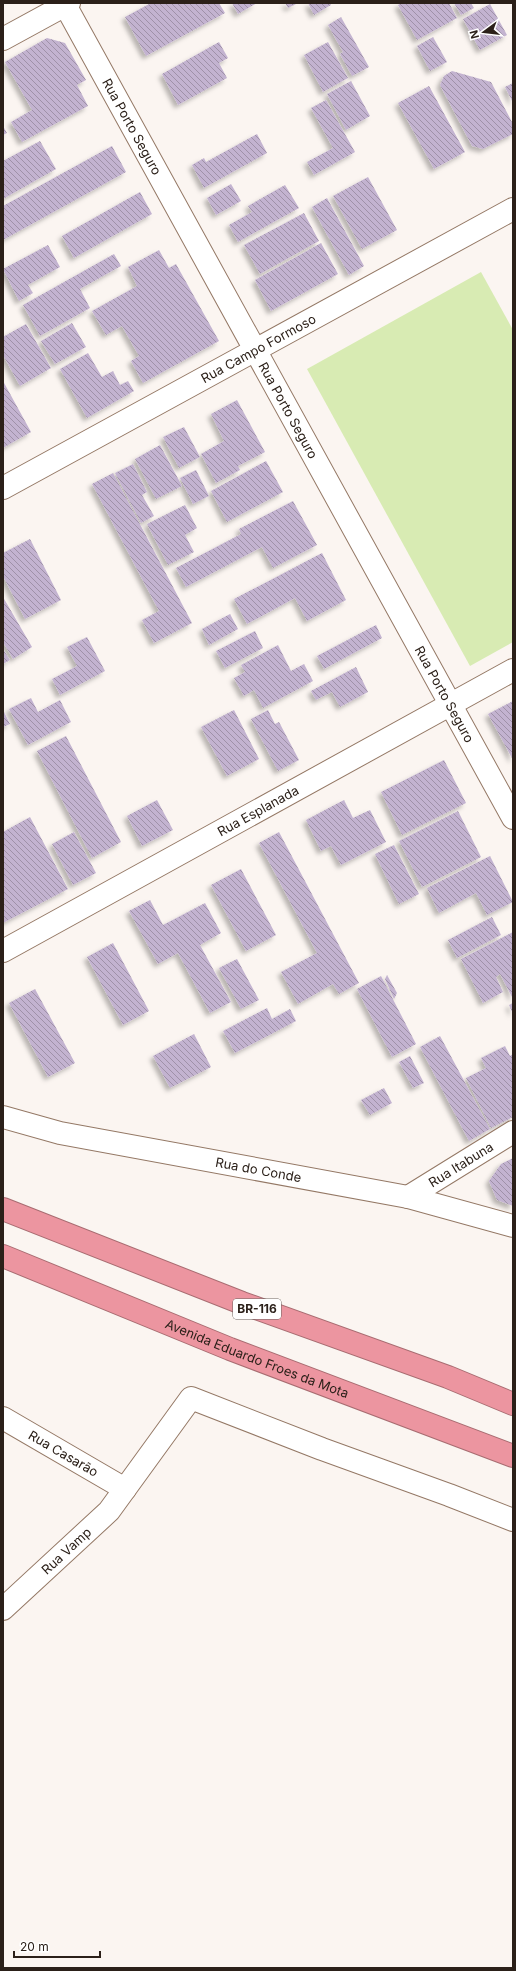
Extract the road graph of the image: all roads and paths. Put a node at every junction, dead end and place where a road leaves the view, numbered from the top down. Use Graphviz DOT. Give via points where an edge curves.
graph roads {
  1 [pos="66,4"];
  2 [pos="3,39"];
  3 [pos="513,209"];
  4 [pos="255,349"];
  5 [pos="3,488"];
  6 [pos="513,670"];
  7 [pos="450,704"];
  8 [pos="513,818"];
  9 [pos="3,951"];
  10 [pos="5,1113"];
  11 [pos="513,1132"];
  12 [pos="408,1197"];
  13 [pos="3,1209"];
  14 [pos="513,1226"];
  15 [pos="3,1256"];
  16 [pos="513,1404"];
  17 [pos="3,1418"];
  18 [pos="513,1456"];
  19 [pos="125,1488"];
  20 [pos="513,1520"];
  21 [pos="3,1609"];
  1 -- 2 [label="street"];
  1 -- 4 [label="street, Rua Porto Seguro"];
  3 -- 4 [label="street, Rua Campo Formoso"];
  4 -- 5 [label="street, Rua Campo Formoso"];
  4 -- 7 [label="street, Rua Porto Seguro"];
  6 -- 7 [label="street, Rua Esplanada"];
  7 -- 8 [label="street, Rua Porto Seguro"];
  7 -- 9 [label="street, Rua Esplanada"];
  10 -- 12 [label="street, Rua do Conde" via="60,1133"];
  11 -- 12 [label="street, Rua Itabuna"];
  12 -- 14 [label="street, Rua do Conde"];
  13 -- 16 [label="highway, BR-116" via="242,1303 448,1377"];
  15 -- 18 [label="highway, Avenida Eduardo Froes da Mota" via="230,1349"];
  17 -- 19 [label="street, Rua Casarão"];
  19 -- 20 [label="street, Rua Vamp" via="190,1398"];
  19 -- 21 [label="street, Rua Vamp" via="109,1512"];
}
